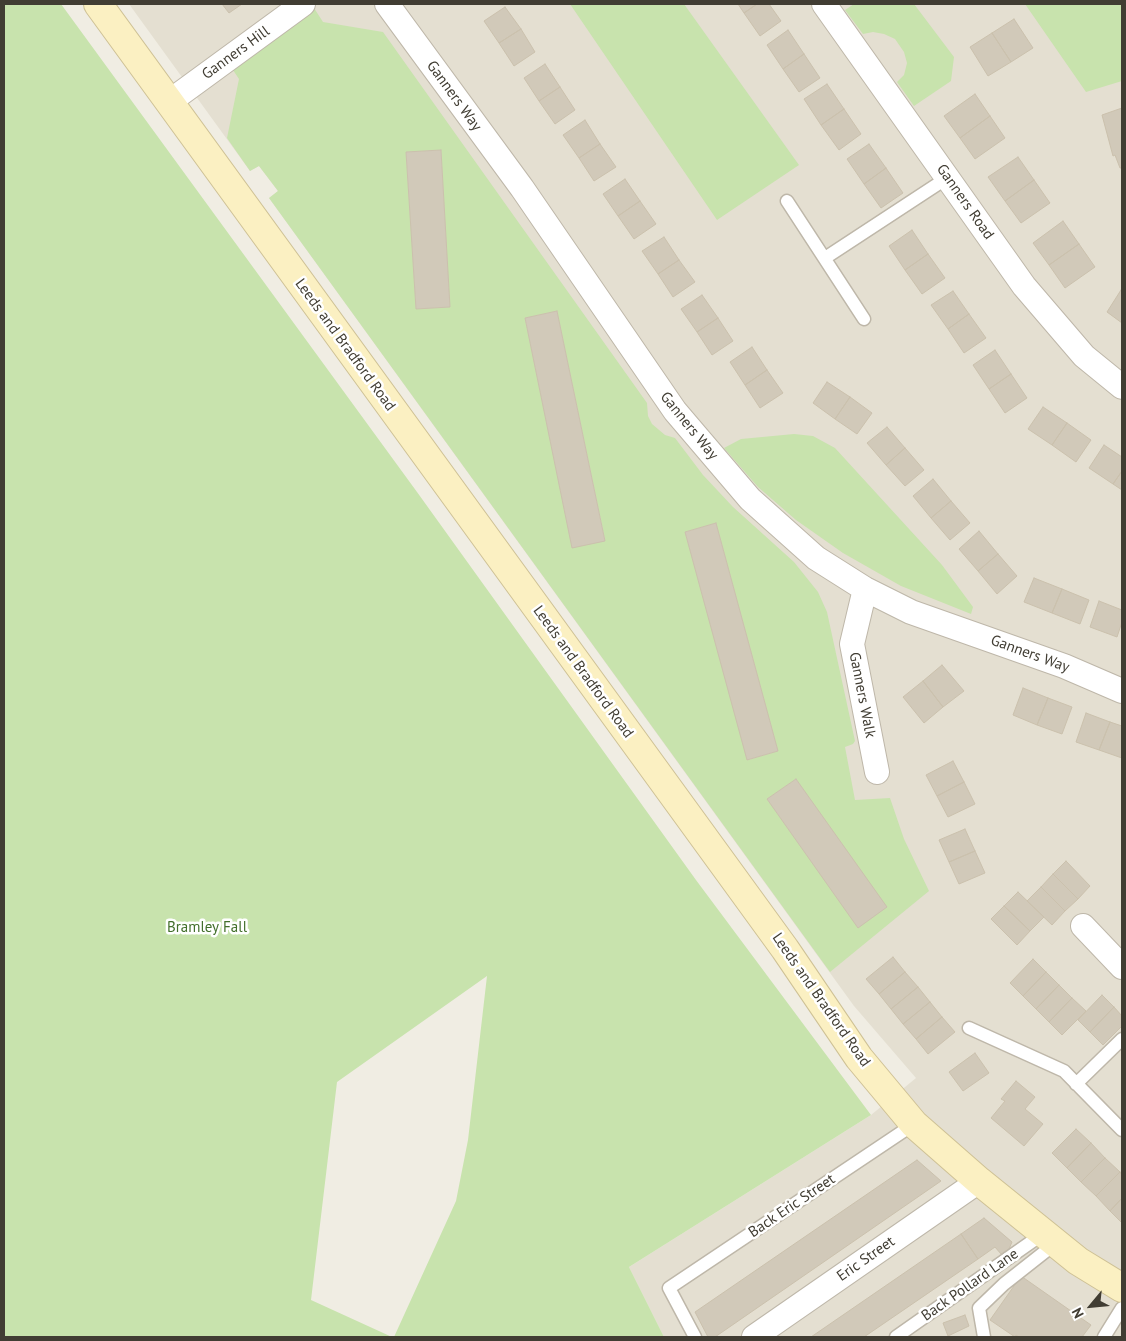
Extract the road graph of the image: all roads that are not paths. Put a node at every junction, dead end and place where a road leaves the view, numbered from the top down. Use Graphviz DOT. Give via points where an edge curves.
graph roads {
  1 [pos="98,4"];
  2 [pos="303,4"];
  3 [pos="387,4"];
  4 [pos="824,4"];
  5 [pos="169,102"];
  6 [pos="947,178"];
  7 [pos="787,201"];
  8 [pos="824,258"];
  9 [pos="864,319"];
  10 [pos="1122,387"];
  11 [pos="865,589"];
  12 [pos="1122,691"];
  13 [pos="877,772"];
  14 [pos="1083,926"];
  15 [pos="1122,967"];
  16 [pos="969,1028"];
  17 [pos="1122,1039"];
  18 [pos="1076,1084"];
  19 [pos="914,1124"];
  20 [pos="1122,1130"];
  21 [pos="979,1181"];
  22 [pos="1050,1238"];
  23 [pos="1122,1288"];
  24 [pos="1122,1308"];
  25 [pos="695,1337"];
  26 [pos="754,1337"];
  27 [pos="896,1337"];
  28 [pos="984,1337"];
  29 [pos="1104,1337"];
  1 -- 5 [label="main road, Leeds and Bradford Road"];
  2 -- 5 [label="street, Ganners Hill"];
  3 -- 11 [label="street, Ganners Way" via="522,188 675,411 750,499 816,558"];
  4 -- 6 [label="street, Ganners Road"];
  5 -- 19 [label="main road, Leeds and Bradford Road" via="773,933 859,1058"];
  6 -- 8 [label="lane"];
  6 -- 10 [label="street, Ganners Road" via="1024,286 1084,356"];
  7 -- 8 [label="lane"];
  8 -- 9 [label="lane"];
  11 -- 12 [label="street, Ganners Way" via="911,612 1064,666"];
  11 -- 13 [label="street, Ganners Walk" via="852,644"];
  14 -- 15 [label="street"];
  16 -- 18 [label="lane" via="1064,1071"];
  17 -- 18 [label="lane"];
  18 -- 20 [label="lane"];
  19 -- 21 [label="main road, Leeds and Bradford Road"];
  19 -- 25 [label="lane, Back Eric Street" via="669,1288"];
  21 -- 22 [label="main road, Leeds and Bradford Road"];
  21 -- 26 [label="street, Eric Street"];
  22 -- 23 [label="main road, Leeds and Bradford Road" via="1078,1262"];
  22 -- 27 [label="lane, Back Pollard Lane"];
  22 -- 28 [label="lane" via="979,1308"];
  24 -- 29 [label="lane"];
}
